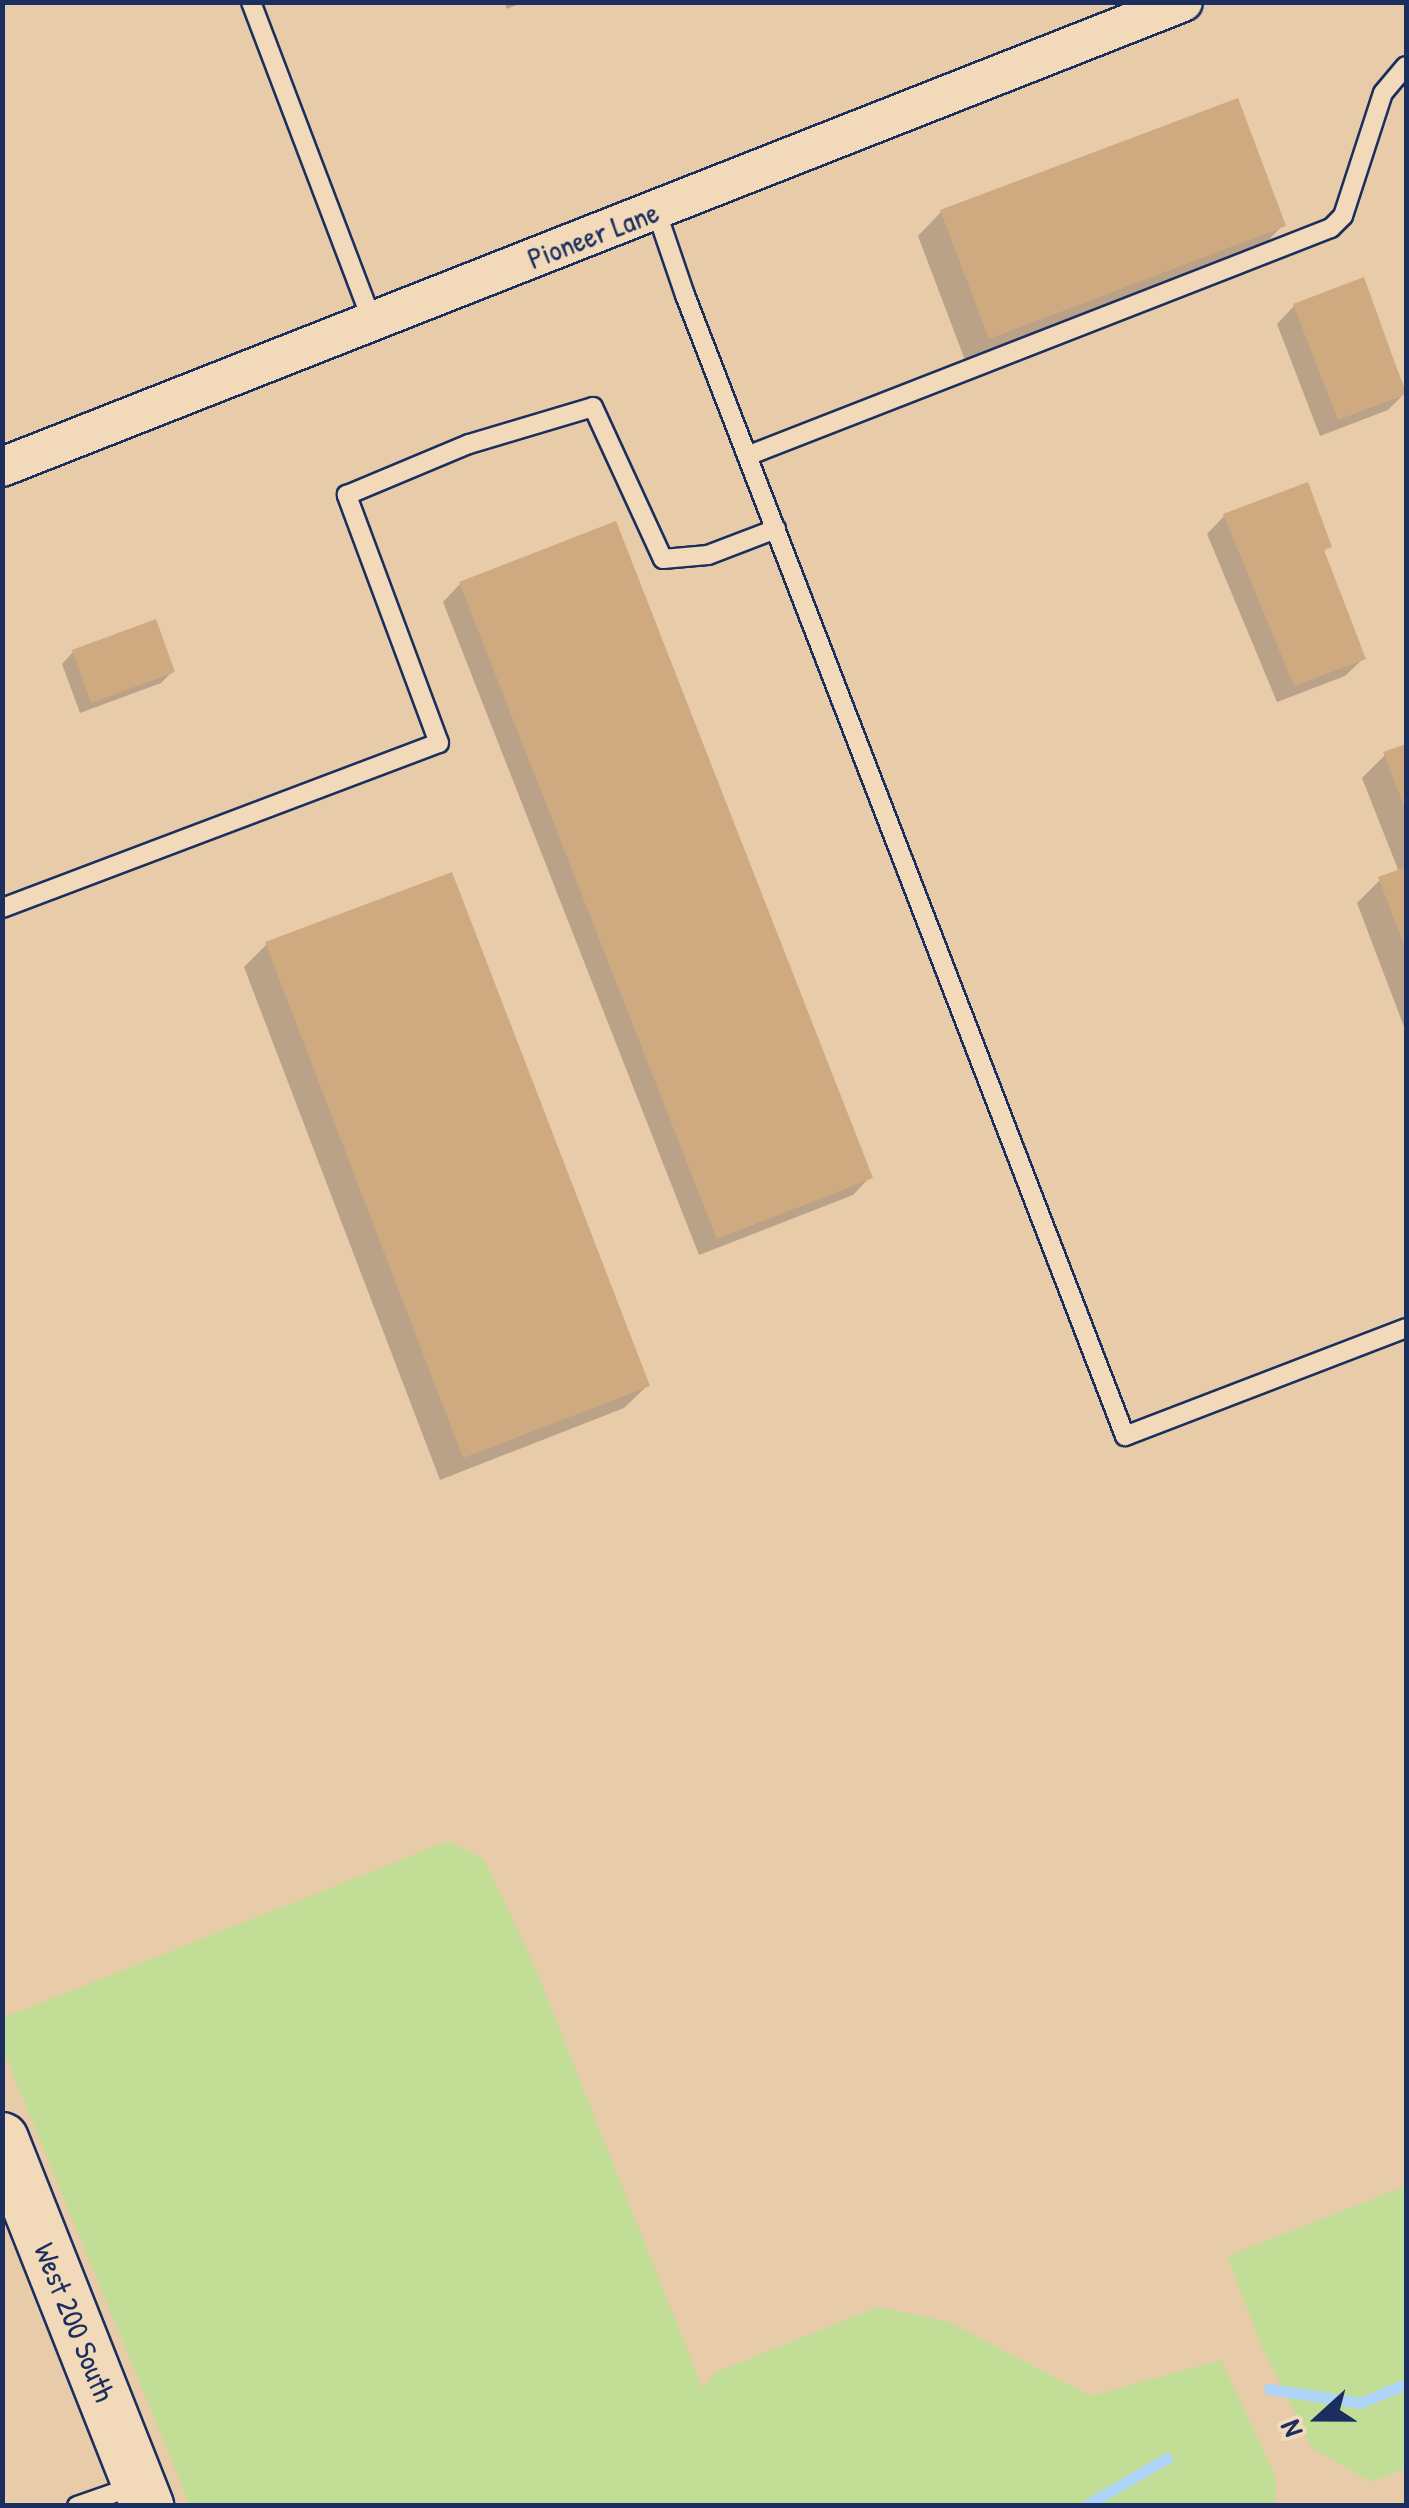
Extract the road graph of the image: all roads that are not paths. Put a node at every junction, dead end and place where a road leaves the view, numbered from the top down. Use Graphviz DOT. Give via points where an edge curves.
graph roads {
  1 [pos="251,2"];
  2 [pos="1183,2"];
  3 [pos="1406,66"];
  4 [pos="656,210"];
  5 [pos="372,322"];
  6 [pos="747,456"];
  7 [pos="2,466"];
  8 [pos="776,530"];
  9 [pos="2,908"];
  10 [pos="1406,1328"];
  11 [pos="2,2139"];
  12 [pos="143,2495"];
  13 [pos="77,2506"];
  1 -- 5 [label="lane"];
  2 -- 4 [label="street, Pioneer Lane"];
  3 -- 6 [label="lane" via="1382,94 1343,216 1331,228"];
  4 -- 5 [label="street, Pioneer Lane"];
  4 -- 6 [label="lane"];
  5 -- 7 [label="street, Pioneer Lane"];
  6 -- 8 [label="lane"];
  8 -- 9 [label="lane" via="708,556 663,559 593,407 469,444 347,494 439,742"];
  8 -- 10 [label="lane" via="1125,1436"];
  11 -- 12 [label="street, West 200 South"];
  12 -- 13 [label="lane"];
}
